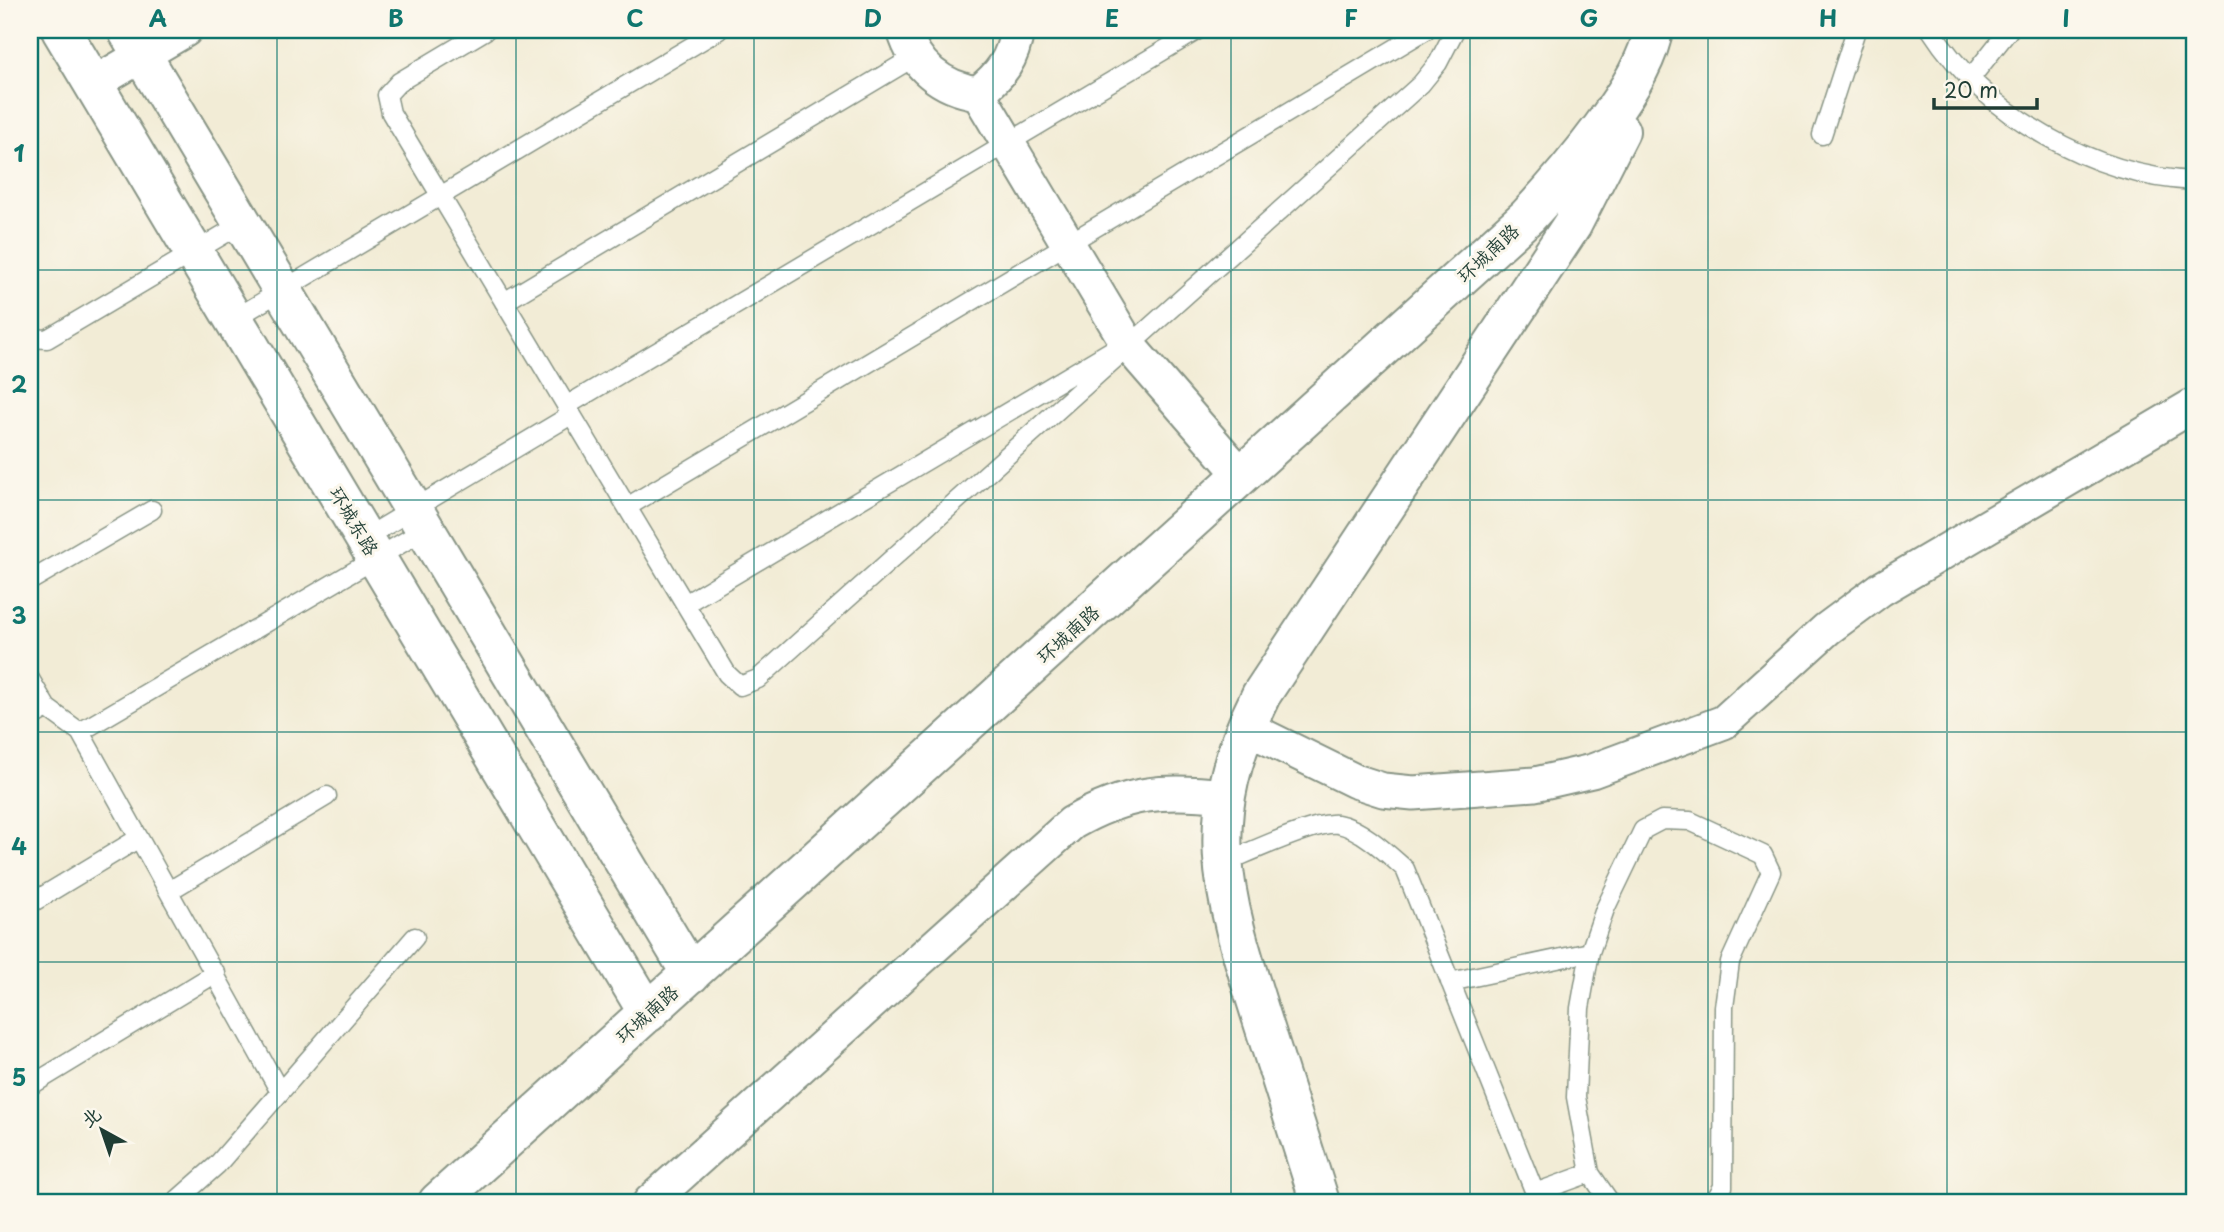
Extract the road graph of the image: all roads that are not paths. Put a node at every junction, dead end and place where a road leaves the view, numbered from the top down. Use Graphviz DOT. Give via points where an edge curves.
graph roads {
  1 [pos="61,30"];
  2 [pos="185,30"];
  3 [pos="486,30"];
  4 [pos="719,30"];
  5 [pos="1017,30"];
  6 [pos="1198,30"];
  7 [pos="1426,30"];
  8 [pos="1455,30"];
  9 [pos="1856,30"];
  10 [pos="1931,30"];
  11 [pos="2009,30"];
  12 [pos="1652,37"];
  13 [pos="135,43"];
  14 [pos="910,43"];
  15 [pos="1970,79"];
  16 [pos="93,84"];
  17 [pos="978,93"];
  18 [pos="1822,135"];
  19 [pos="1008,144"];
  20 [pos="2194,181"];
  21 [pos="440,196"];
  22 [pos="243,223"];
  23 [pos="1067,244"];
  24 [pos="1497,245"];
  25 [pos="193,252"];
  26 [pos="1537,280"];
  27 [pos="283,290"];
  28 [pos="504,302"];
  29 [pos="234,319"];
  30 [pos="30,338"];
  31 [pos="1128,344"];
  32 [pos="2194,405"];
  33 [pos="569,410"];
  34 [pos="1242,476"];
  35 [pos="626,507"];
  36 [pos="152,510"];
  37 [pos="420,519"];
  38 [pos="370,548"];
  39 [pos="30,581"];
  40 [pos="685,604"];
  41 [pos="30,679"];
  42 [pos="47,708"];
  43 [pos="30,718"];
  44 [pos="1245,727"];
  45 [pos="80,732"];
  46 [pos="327,796"];
  47 [pos="1224,796"];
  48 [pos="139,838"];
  49 [pos="1221,864"];
  50 [pos="169,891"];
  51 [pos="30,904"];
  52 [pos="415,937"];
  53 [pos="1590,952"];
  54 [pos="216,973"];
  55 [pos="691,974"];
  56 [pos="1450,982"];
  57 [pos="648,1013"];
  58 [pos="30,1086"];
  59 [pos="280,1092"];
  60 [pos="1590,1173"];
  61 [pos="1532,1198"];
  62 [pos="175,1202"];
  63 [pos="438,1202"];
  64 [pos="650,1202"];
  65 [pos="1320,1202"];
  66 [pos="1610,1202"];
  67 [pos="1714,1202"];
  1 -- 16 [label="main road, 环城东路"];
  2 -- 13 [label="street"];
  3 -- 21 [label="lane" via="399,82 387,95 391,113"];
  4 -- 21 [label="lane"];
  5 -- 17 [label="street" via="1014,53 999,77"];
  6 -- 19 [label="lane"];
  7 -- 23 [label="lane"];
  8 -- 31 [label="lane" via="1421,84"];
  9 -- 18 [label="lane"];
  10 -- 15 [label="lane"];
  11 -- 15 [label="lane"];
  12 -- 24 [label="main road, 环城南路" via="1625,91 1583,153"];
  12 -- 26 [label="main road" via="1631,106 1604,166"];
  13 -- 16 [label="street"];
  13 -- 22 [label="main road"];
  14 -- 17 [label="street" via="942,82"];
  14 -- 28 [label="lane"];
  15 -- 20 [label="lane" via="2030,126 2064,145 2141,173"];
  16 -- 25 [label="main road, 环城东路"];
  17 -- 19 [label="street"];
  19 -- 23 [label="street"];
  19 -- 33 [label="lane"];
  21 -- 27 [label="lane"];
  21 -- 28 [label="lane"];
  22 -- 25 [label="lane"];
  22 -- 27 [label="main road"];
  23 -- 31 [label="street"];
  23 -- 35 [label="lane"];
  24 -- 26 [label="main road" via="1514,239 1531,246 1540,262"];
  24 -- 34 [label="main road, 环城南路"];
  25 -- 29 [label="main road, 环城东路"];
  25 -- 30 [label="lane" via="47,339"];
  26 -- 44 [label="main road" via="1261,695"];
  27 -- 29 [label="lane"];
  27 -- 37 [label="main road"];
  28 -- 33 [label="lane"];
  29 -- 38 [label="main road, 环城东路"];
  31 -- 34 [label="street"];
  31 -- 40 [label="lane"];
  31 -- 40 [label="lane" via="749,684 740,686 732,681"];
  32 -- 44 [label="street" via="1881,589 1827,629 1724,722 1592,771 1535,784 1413,793 1383,790"];
  33 -- 35 [label="lane"];
  33 -- 37 [label="lane"];
  34 -- 55 [label="main road, 环城南路"];
  35 -- 40 [label="lane"];
  36 -- 39 [label="lane"];
  37 -- 38 [label="lane"];
  37 -- 55 [label="main road"];
  38 -- 45 [label="lane"];
  38 -- 57 [label="main road, 环城东路"];
  41 -- 42 [label="lane"];
  42 -- 43 [label="lane"];
  42 -- 45 [label="lane"];
  44 -- 47 [label="main road"];
  45 -- 48 [label="lane"];
  46 -- 50 [label="lane"];
  47 -- 49 [label="main road"];
  47 -- 64 [label="street" via="1182,791 1139,794 1072,823"];
  48 -- 50 [label="lane"];
  48 -- 51 [label="lane"];
  49 -- 56 [label="lane" via="1315,827 1338,824 1378,844 1405,869"];
  49 -- 65 [label="main road" via="1234,931"];
  50 -- 54 [label="lane"];
  52 -- 59 [label="lane"];
  53 -- 56 [label="lane"];
  53 -- 60 [label="lane" via="1580,1008 1576,1097"];
  53 -- 67 [label="lane" via="1643,830 1662,820 1690,821 1763,855 1771,872 1730,962 1724,1007 1723,1187"];
  54 -- 58 [label="lane"];
  54 -- 59 [label="lane"];
  55 -- 57 [label="main road, 环城南路"];
  56 -- 61 [label="lane"];
  57 -- 63 [label="main road, 环城南路"];
  59 -- 62 [label="lane" via="217,1165"];
  60 -- 61 [label="lane"];
  60 -- 66 [label="lane"];
}
